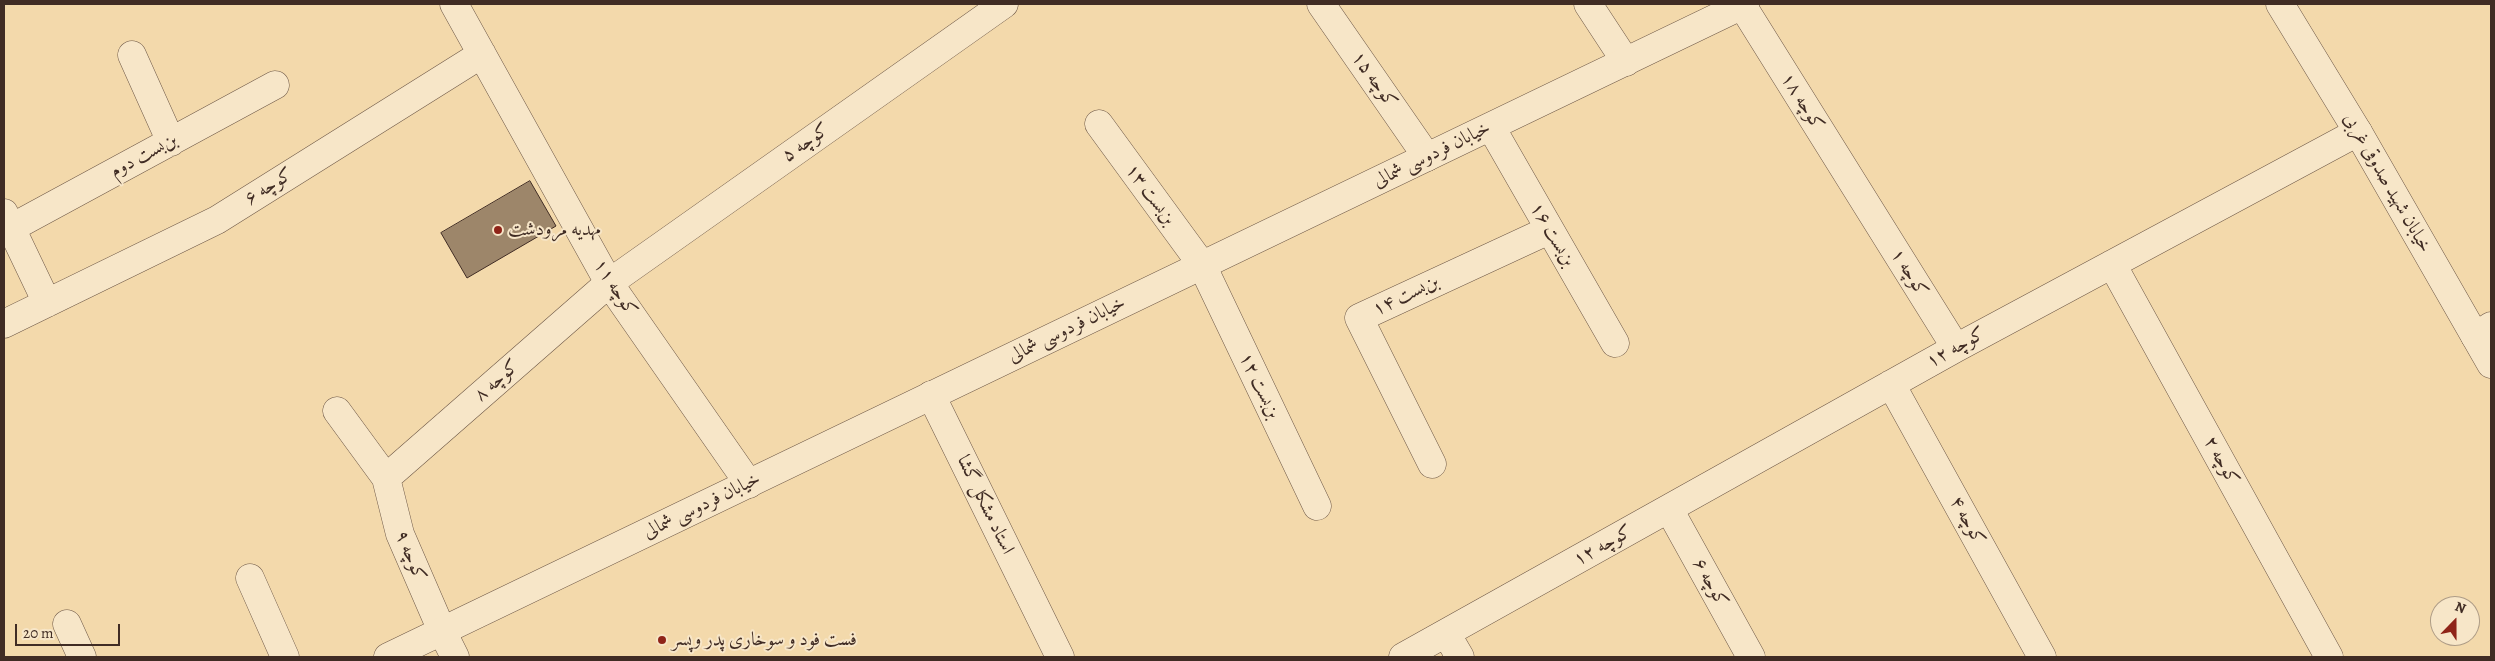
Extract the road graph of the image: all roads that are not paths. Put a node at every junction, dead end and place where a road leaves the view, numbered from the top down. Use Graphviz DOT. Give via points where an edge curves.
graph roads {
  1 [pos="454,4"];
  2 [pos="1004,4"];
  3 [pos="1321,4"];
  4 [pos="1588,4"];
  5 [pos="2280,4"];
  6 [pos="1744,5"];
  7 [pos="482,54"];
  8 [pos="132,55"];
  9 [pos="1626,62"];
  10 [pos="275,85"];
  11 [pos="1098,124"];
  12 [pos="1491,127"];
  13 [pos="2358,132"];
  14 [pos="170,142"];
  15 [pos="1428,157"];
  16 [pos="1863,199"];
  17 [pos="8,220"];
  18 [pos="1549,230"];
  19 [pos="2112,264"];
  20 [pos="1202,265"];
  21 [pos="609,283"];
  22 [pos="47,303"];
  23 [pos="4,324"];
  24 [pos="2483,331"];
  25 [pos="1616,343"];
  26 [pos="1956,348"];
  27 [pos="2491,364"];
  28 [pos="1892,384"];
  29 [pos="931,396"];
  30 [pos="337,411"];
  31 [pos="1432,464"];
  32 [pos="386,478"];
  33 [pos="749,484"];
  34 [pos="1316,506"];
  35 [pos="1669,508"];
  36 [pos="250,578"];
  37 [pos="67,624"];
  38 [pos="442,631"];
  39 [pos="1446,633"];
  40 [pos="82,657"];
  41 [pos="285,657"];
  42 [pos="388,657"];
  43 [pos="455,657"];
  44 [pos="1060,657"];
  45 [pos="1403,657"];
  46 [pos="1460,657"];
  47 [pos="1751,657"];
  48 [pos="2042,657"];
  49 [pos="2329,657"];
  1 -- 7 [label="street, کوچه ۱۱"];
  2 -- 21 [label="street, کوچه ۵"];
  3 -- 15 [label="street, کوچه ۱۵"];
  4 -- 9 [label="street"];
  5 -- 13 [label="street, خیابان شهید صدوقی غربی"];
  6 -- 9 [label="street, خیابان فردوسی شمالی"];
  6 -- 16 [label="street, کوچه ۱۸"];
  7 -- 21 [label="street, کوچه ۱۱"];
  7 -- 22 [label="street, کوچه ۶" via="217,220"];
  8 -- 14 [label="street"];
  9 -- 12 [label="street, خیابان فردوسی شمالی"];
  10 -- 14 [label="street, بن‌بست دوم"];
  11 -- 20 [label="street, بن‌بست ۱۳"];
  12 -- 15 [label="street, خیابان فردوسی شمالی"];
  12 -- 18 [label="street, بن‌بست ۱۶"];
  13 -- 19 [label="street, کوچه ۱۲"];
  13 -- 24 [label="street, خیابان شهید صدوقی غربی"];
  14 -- 17 [label="street, بن‌بست دوم"];
  15 -- 20 [label="street, خیابان فردوسی شمالی"];
  16 -- 26 [label="street, کوچه ۱"];
  17 -- 22 [label="street"];
  18 -- 25 [label="street, بن‌بست ۱۶"];
  18 -- 31 [label="street, بن‌بست ۱۴" via="1358,318"];
  19 -- 26 [label="street, کوچه ۱۲"];
  19 -- 49 [label="street, کوچه ۲"];
  20 -- 29 [label="street, خیابان فردوسی شمالی"];
  20 -- 34 [label="street, بن‌بست ۱۲"];
  21 -- 32 [label="street, کوچه ۸"];
  21 -- 33 [label="street, کوچه ۱۱"];
  22 -- 23 [label="street"];
  24 -- 27 [label="street, خیابان شهید صدوقی غربی"];
  26 -- 28 [label="street, کوچه ۱۲"];
  28 -- 35 [label="street, کوچه ۱۲"];
  28 -- 48 [label="street, کوچه ۴"];
  29 -- 33 [label="street, خیابان فردوسی شمالی"];
  29 -- 44 [label="street, استاد مشکل گشا"];
  30 -- 32 [label="street"];
  32 -- 38 [label="street, کوچه ۹" via="400,534"];
  33 -- 38 [label="street, خیابان فردوسی شمالی"];
  35 -- 39 [label="street, کوچه ۱۲"];
  35 -- 47 [label="street, کوچه ۶"];
  36 -- 41 [label="street"];
  37 -- 40 [label="street"];
  38 -- 42 [label="street, خیابان فردوسی شمالی"];
  38 -- 43 [label="street, کوچه ۹"];
  39 -- 45 [label="street, کوچه ۱۲"];
  39 -- 46 [label="street"];
}
